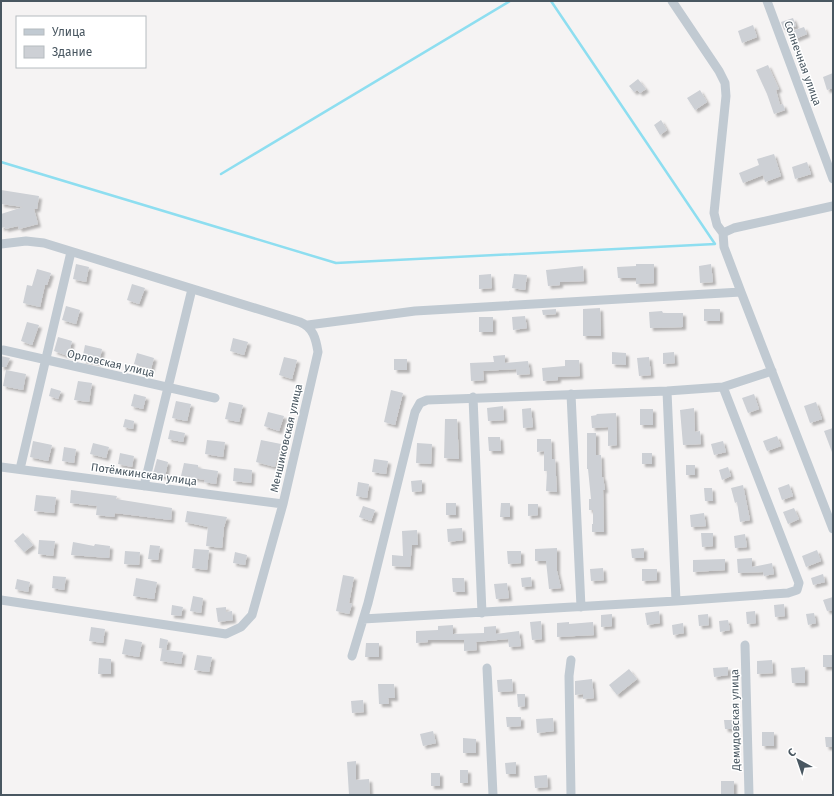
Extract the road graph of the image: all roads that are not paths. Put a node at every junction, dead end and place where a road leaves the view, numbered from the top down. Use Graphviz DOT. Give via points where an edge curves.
graph roads {
  1 [pos="672,1"];
  2 [pos="767,1"];
  3 [pos="833,179"];
  4 [pos="833,206"];
  5 [pos="723,233"];
  6 [pos="1,244"];
  7 [pos="71,252"];
  8 [pos="192,288"];
  9 [pos="741,292"];
  10 [pos="308,325"];
  11 [pos="3,350"];
  12 [pos="46,360"];
  13 [pos="772,372"];
  14 [pos="168,387"];
  15 [pos="723,387"];
  16 [pos="667,392"];
  17 [pos="571,394"];
  18 [pos="473,397"];
  19 [pos="215,398"];
  20 [pos="1,467"];
  21 [pos="20,469"];
  22 [pos="144,486"];
  23 [pos="283,504"];
  24 [pos="833,529"];
  25 [pos="1,600"];
  26 [pos="676,601"];
  27 [pos="581,607"];
  28 [pos="482,613"];
  29 [pos="363,619"];
  30 [pos="745,645"];
  31 [pos="352,656"];
  32 [pos="571,660"];
  33 [pos="488,668"];
  34 [pos="493,795"];
  35 [pos="571,795"];
  36 [pos="749,795"];
  1 -- 5 [label="street" via="720,71 725,83 726,96 714,213 717,225"];
  2 -- 3 [label="street, Солнечная улица"];
  4 -- 5 [label="street" via="734,228"];
  5 -- 9 [label="street" via="724,247"];
  6 -- 7 [label="street" via="26,241 44,243"];
  7 -- 8 [label="street"];
  7 -- 12 [label="street"];
  8 -- 10 [label="street"];
  8 -- 14 [label="street"];
  9 -- 10 [label="street" via="415,311"];
  9 -- 13 [label="street"];
  10 -- 23 [label="street, Меншиковская улица" via="316,340 318,352"];
  11 -- 12 [label="street, Орловская улица"];
  12 -- 14 [label="street, Орловская улица"];
  12 -- 21 [label="street"];
  13 -- 15 [label="street"];
  13 -- 24 [label="street"];
  14 -- 19 [label="street, Орловская улица"];
  14 -- 22 [label="street"];
  15 -- 16 [label="street"];
  15 -- 26 [label="street" via="799,583 797,590 788,593"];
  16 -- 17 [label="street"];
  16 -- 26 [label="street"];
  17 -- 18 [label="street"];
  17 -- 27 [label="street"];
  18 -- 28 [label="street"];
  18 -- 29 [label="street" via="427,400 420,403 415,412"];
  20 -- 21 [label="street, Потёмкинская улица"];
  21 -- 22 [label="street, Потёмкинская улица"];
  22 -- 23 [label="street, Потёмкинская улица"];
  23 -- 25 [label="street, Меншиковская улица" via="252,615 241,627 226,634"];
  26 -- 27 [label="street"];
  27 -- 28 [label="street"];
  28 -- 29 [label="street"];
  29 -- 31 [label="street"];
  30 -- 36 [label="street, Демидовская улица"];
  32 -- 35 [label="street"];
  33 -- 34 [label="street"];
}
